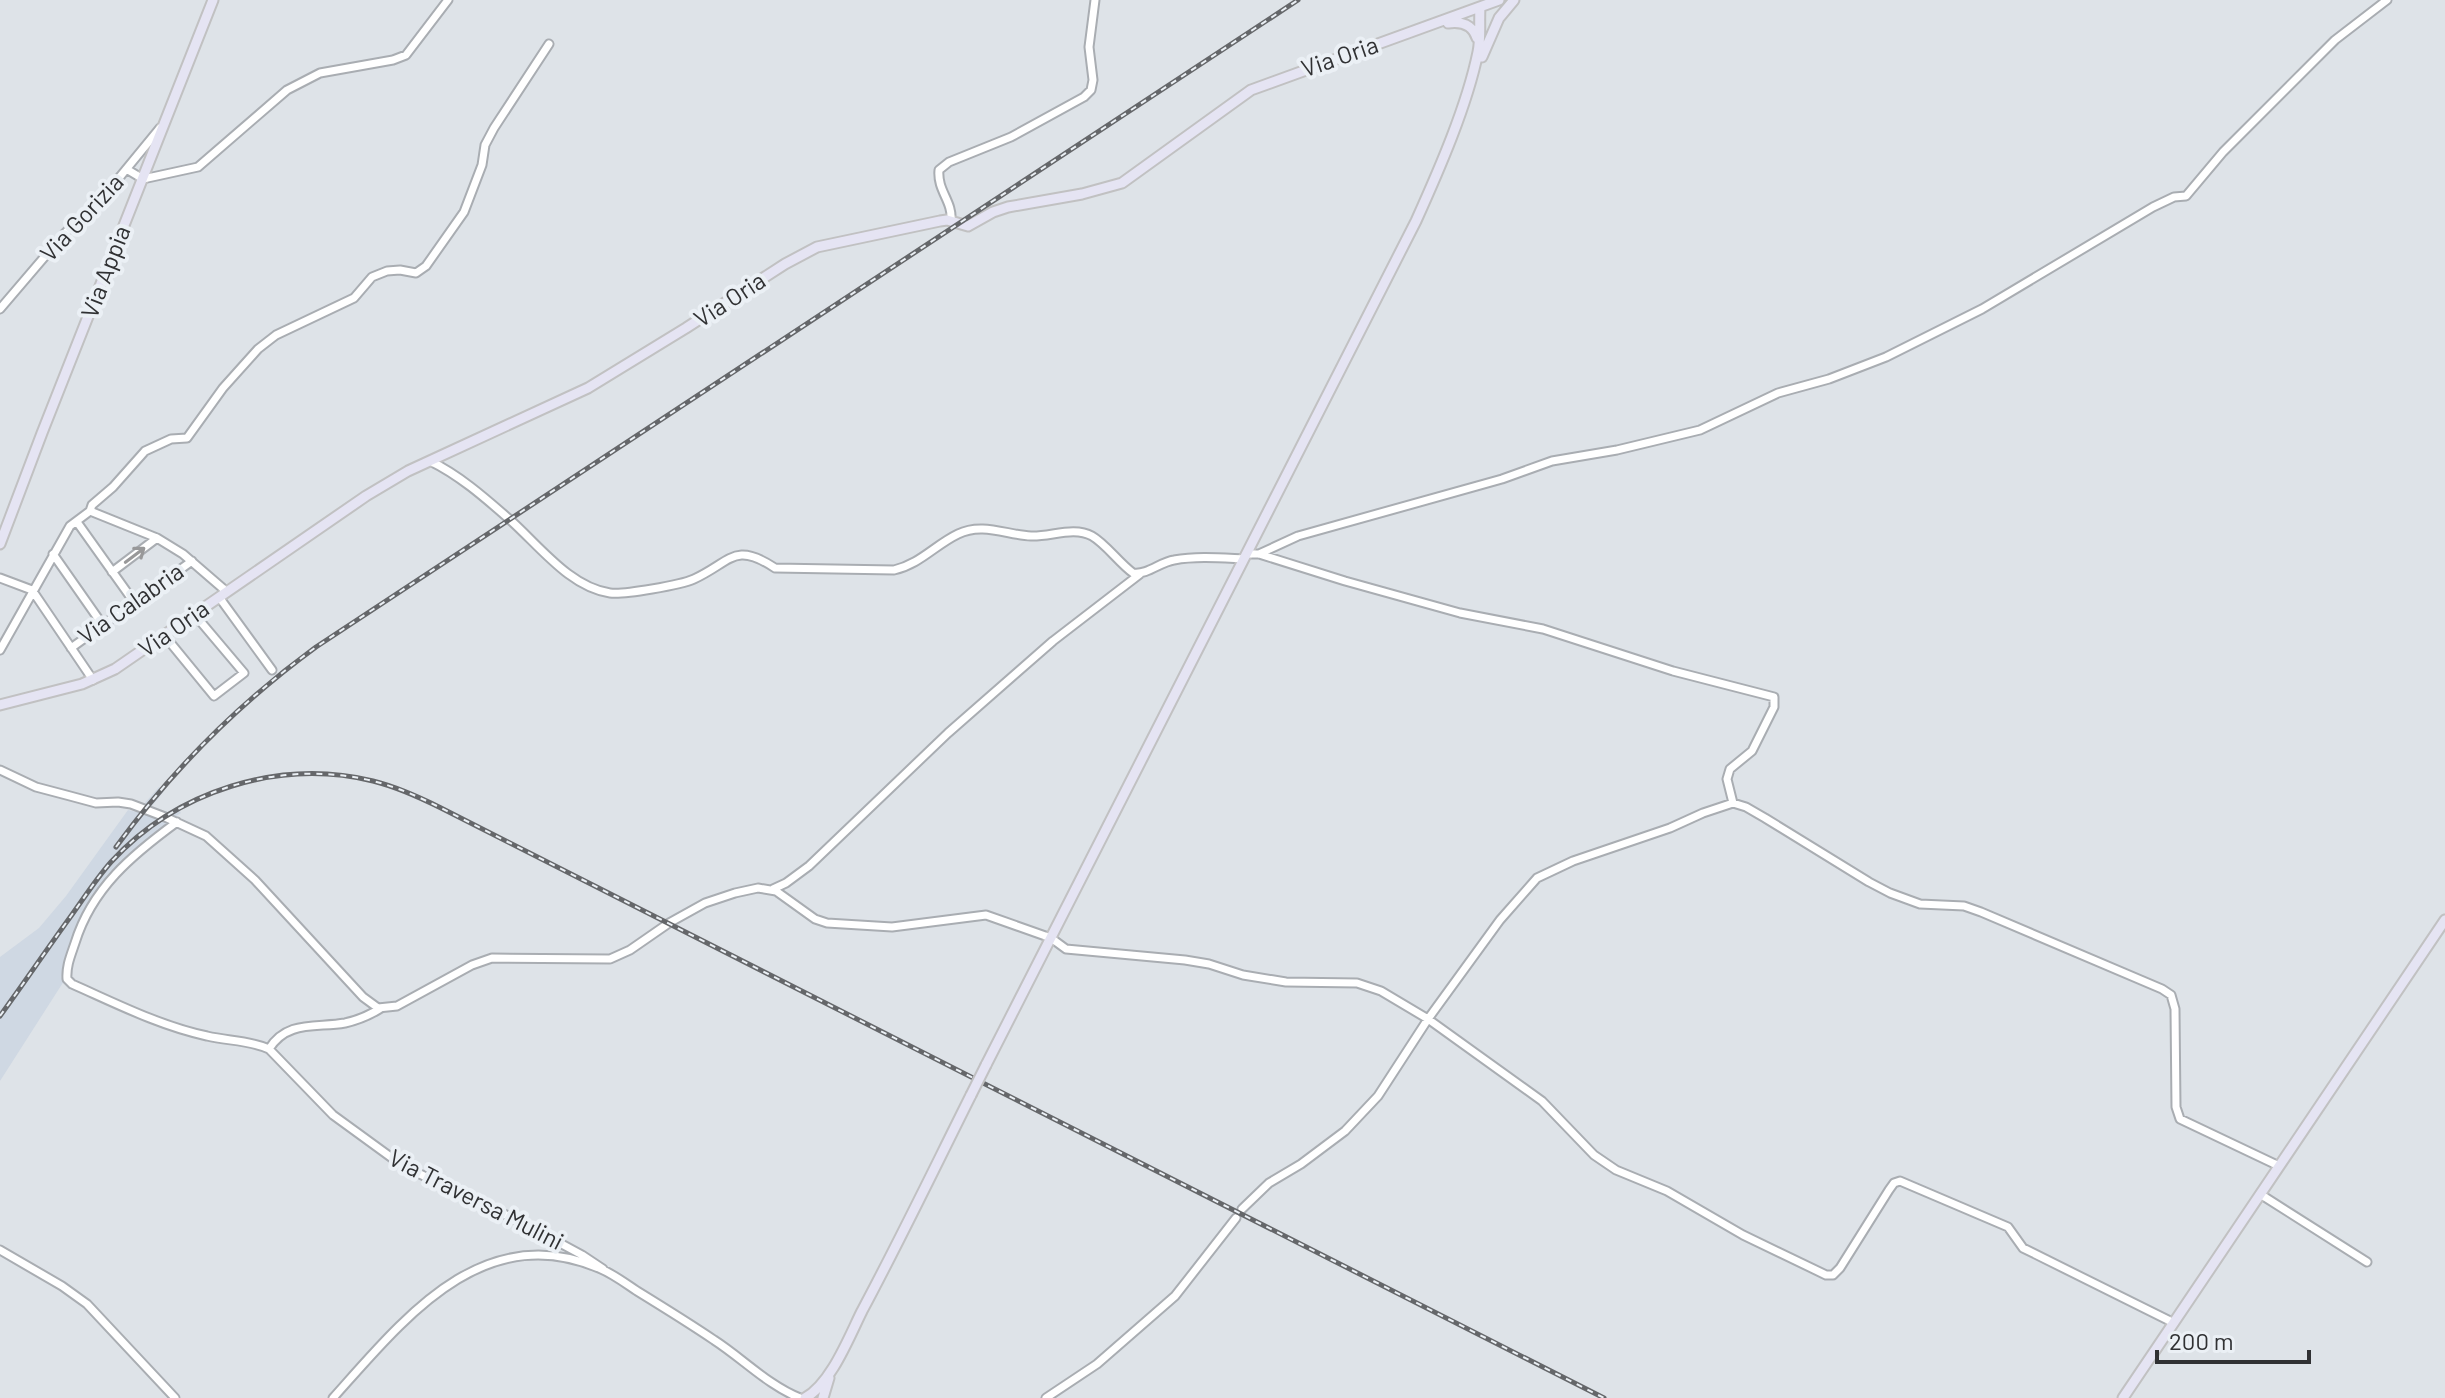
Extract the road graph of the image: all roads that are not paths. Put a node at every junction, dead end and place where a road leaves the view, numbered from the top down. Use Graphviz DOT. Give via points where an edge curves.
graph roads {
  1 [pos="213,0"];
  2 [pos="448,0"];
  3 [pos="1095,0"];
  4 [pos="1499,0"];
  5 [pos="1514,0"];
  6 [pos="2387,0"];
  7 [pos="1483,7"];
  8 [pos="1436,24"];
  9 [pos="1492,31"];
  10 [pos="549,44"];
  11 [pos="1479,49"];
  12 [pos="1456,123"];
  13 [pos="163,126"];
  14 [pos="128,170"];
  15 [pos="143,179"];
  16 [pos="951,221"];
  17 [pos="0,309"];
  18 [pos="430,461"];
  19 [pos="90,511"];
  20 [pos="77,522"];
  21 [pos="4,524"];
  22 [pos="157,538"];
  23 [pos="0,544"];
  24 [pos="53,554"];
  25 [pos="1259,554"];
  26 [pos="1246,556"];
  27 [pos="192,561"];
  28 [pos="112,572"];
  29 [pos="1140,574"];
  30 [pos="0,578"];
  31 [pos="32,590"];
  32 [pos="223,594"];
  33 [pos="134,602"];
  34 [pos="195,615"];
  35 [pos="102,624"];
  36 [pos="164,635"];
  37 [pos="71,648"];
  38 [pos="0,650"];
  39 [pos="272,670"];
  40 [pos="93,680"];
  41 [pos="0,705"];
  42 [pos="0,770"];
  43 [pos="1733,803"];
  44 [pos="177,822"];
  45 [pos="773,889"];
  46 [pos="2445,920"];
  47 [pos="1051,938"];
  48 [pos="381,1008"];
  49 [pos="1428,1019"];
  50 [pos="269,1049"];
  51 [pos="2279,1166"];
  52 [pos="2260,1194"];
  53 [pos="1242,1209"];
  54 [pos="1236,1218"];
  55 [pos="0,1250"];
  56 [pos="2367,1262"];
  57 [pos="603,1269"];
  58 [pos="2174,1323"];
  59 [pos="833,1366"];
  60 [pos="771,1380"];
  61 [pos="175,1398"];
  62 [pos="333,1398"];
  63 [pos="783,1398"];
  64 [pos="802,1398"];
  65 [pos="823,1398"];
  66 [pos="1046,1398"];
  67 [pos="2123,1398"];
  1 -- 13 [label="main road, Via Appia"];
  2 -- 15 [label="street" via="406,55 303,81 198,167"];
  3 -- 16 [label="street" via="1091,90 1011,137 939,170"];
  4 -- 7 [label="main road, Via Oria"];
  5 -- 9 [label="main road"];
  6 -- 25 [label="street" via="2335,40 2186,196 2153,207 1982,309 1886,357 1778,393 1700,430 1552,461 1298,536"];
  7 -- 8 [label="main road, Via Oria"];
  7 -- 9 [label="main road" via="1492,16"];
  7 -- 11 [label="main road"];
  8 -- 11 [label="main road" via="1470,27"];
  8 -- 16 [label="main road, Via Oria" via="1251,90 1122,183 1008,207 968,226"];
  9 -- 12 [label="main road"];
  10 -- 19 [label="street" via="494,128 464,212 426,266 416,273 387,271 372,277 354,298 276,335 223,388 187,438 145,451"];
  11 -- 12 [label="main road"];
  12 -- 26 [label="main road" via="1416,221"];
  13 -- 14 [label="street, Via Gorizia"];
  13 -- 15 [label="main road, Via Appia"];
  14 -- 15 [label="street"];
  14 -- 17 [label="street, Via Gorizia"];
  15 -- 21 [label="main road, Via Appia"];
  16 -- 18 [label="main road, Via Oria" via="817,247 588,388"];
  18 -- 29 [label="street" via="498,510 566,572 612,593 693,579 727,558 746,554 775,568 894,570 973,529 1034,536 1083,533"];
  18 -- 32 [label="main road, Via Oria" via="366,496"];
  19 -- 20 [label="street"];
  19 -- 22 [label="street"];
  20 -- 24 [label="street"];
  20 -- 28 [label="street"];
  21 -- 23 [label="main road, Via Appia"];
  22 -- 27 [label="street"];
  28 -- 22 [label="street, one-way"];
  24 -- 31 [label="street"];
  24 -- 35 [label="street"];
  25 -- 26 [label="street"];
  25 -- 43 [label="street" via="1774,697 1752,751 1730,769"];
  26 -- 29 [label="street" via="1178,559"];
  26 -- 47 [label="main road"];
  27 -- 32 [label="street"];
  27 -- 33 [label="street, Via Calabria"];
  28 -- 33 [label="street"];
  29 -- 45 [label="street" via="948,733 809,866"];
  30 -- 31 [label="street"];
  31 -- 37 [label="street"];
  31 -- 38 [label="street"];
  32 -- 34 [label="main road, Via Oria"];
  32 -- 39 [label="street"];
  33 -- 35 [label="street, Via Calabria"];
  34 -- 36 [label="main road, Via Oria"];
  34 -- 36 [label="street" via="244,673 214,696"];
  35 -- 37 [label="street, Via Calabria"];
  36 -- 40 [label="main road, Via Oria"];
  37 -- 40 [label="street"];
  40 -- 41 [label="main road, Via Oria"];
  42 -- 44 [label="street" via="36,787 96,803 131,804"];
  43 -- 49 [label="street" via="1537,878"];
  43 -- 51 [label="street" via="1890,893 1920,904 1973,909 2162,989 2171,995 2175,1009 2180,1119"];
  44 -- 48 [label="street" via="224,850 366,1001"];
  44 -- 50 [label="street" via="136,853 95,899 81,923 67,979 173,1026"];
  45 -- 47 [label="street" via="827,923 892,927 986,915"];
  45 -- 48 [label="street" via="750,889 705,903 610,959 492,958 412,999"];
  46 -- 51 [label="main road"];
  47 -- 49 [label="street" via="1066,949 1185,960 1286,982 1357,983"];
  47 -- 59 [label="main road, bridge"];
  48 -- 50 [label="street" via="344,1023 283,1033"];
  49 -- 53 [label="street" via="1378,1096 1345,1131 1269,1183"];
  49 -- 58 [label="street" via="1542,1101 1594,1155 1616,1170 1667,1191 1812,1270 1833,1275 1840,1268 1900,1181 2008,1227 2023,1248"];
  50 -- 57 [label="street, Via Traversa Mulini" via="333,1115 403,1166 521,1222"];
  51 -- 52 [label="main road"];
  52 -- 56 [label="street"];
  52 -- 58 [label="main road"];
  54 -- 66 [label="street" via="1175,1296 1097,1364"];
  55 -- 61 [label="street" via="87,1304"];
  57 -- 60 [label="street, Via Traversa Mulini"];
  57 -- 62 [label="street" via="573,1259 521,1255 469,1271 426,1301"];
  58 -- 67 [label="main road"];
  59 -- 64 [label="main road" via="817,1390"];
  59 -- 65 [label="main road"];
  60 -- 63 [label="street"];
  60 -- 64 [label="street, Via Traversa Mulini"];
}
